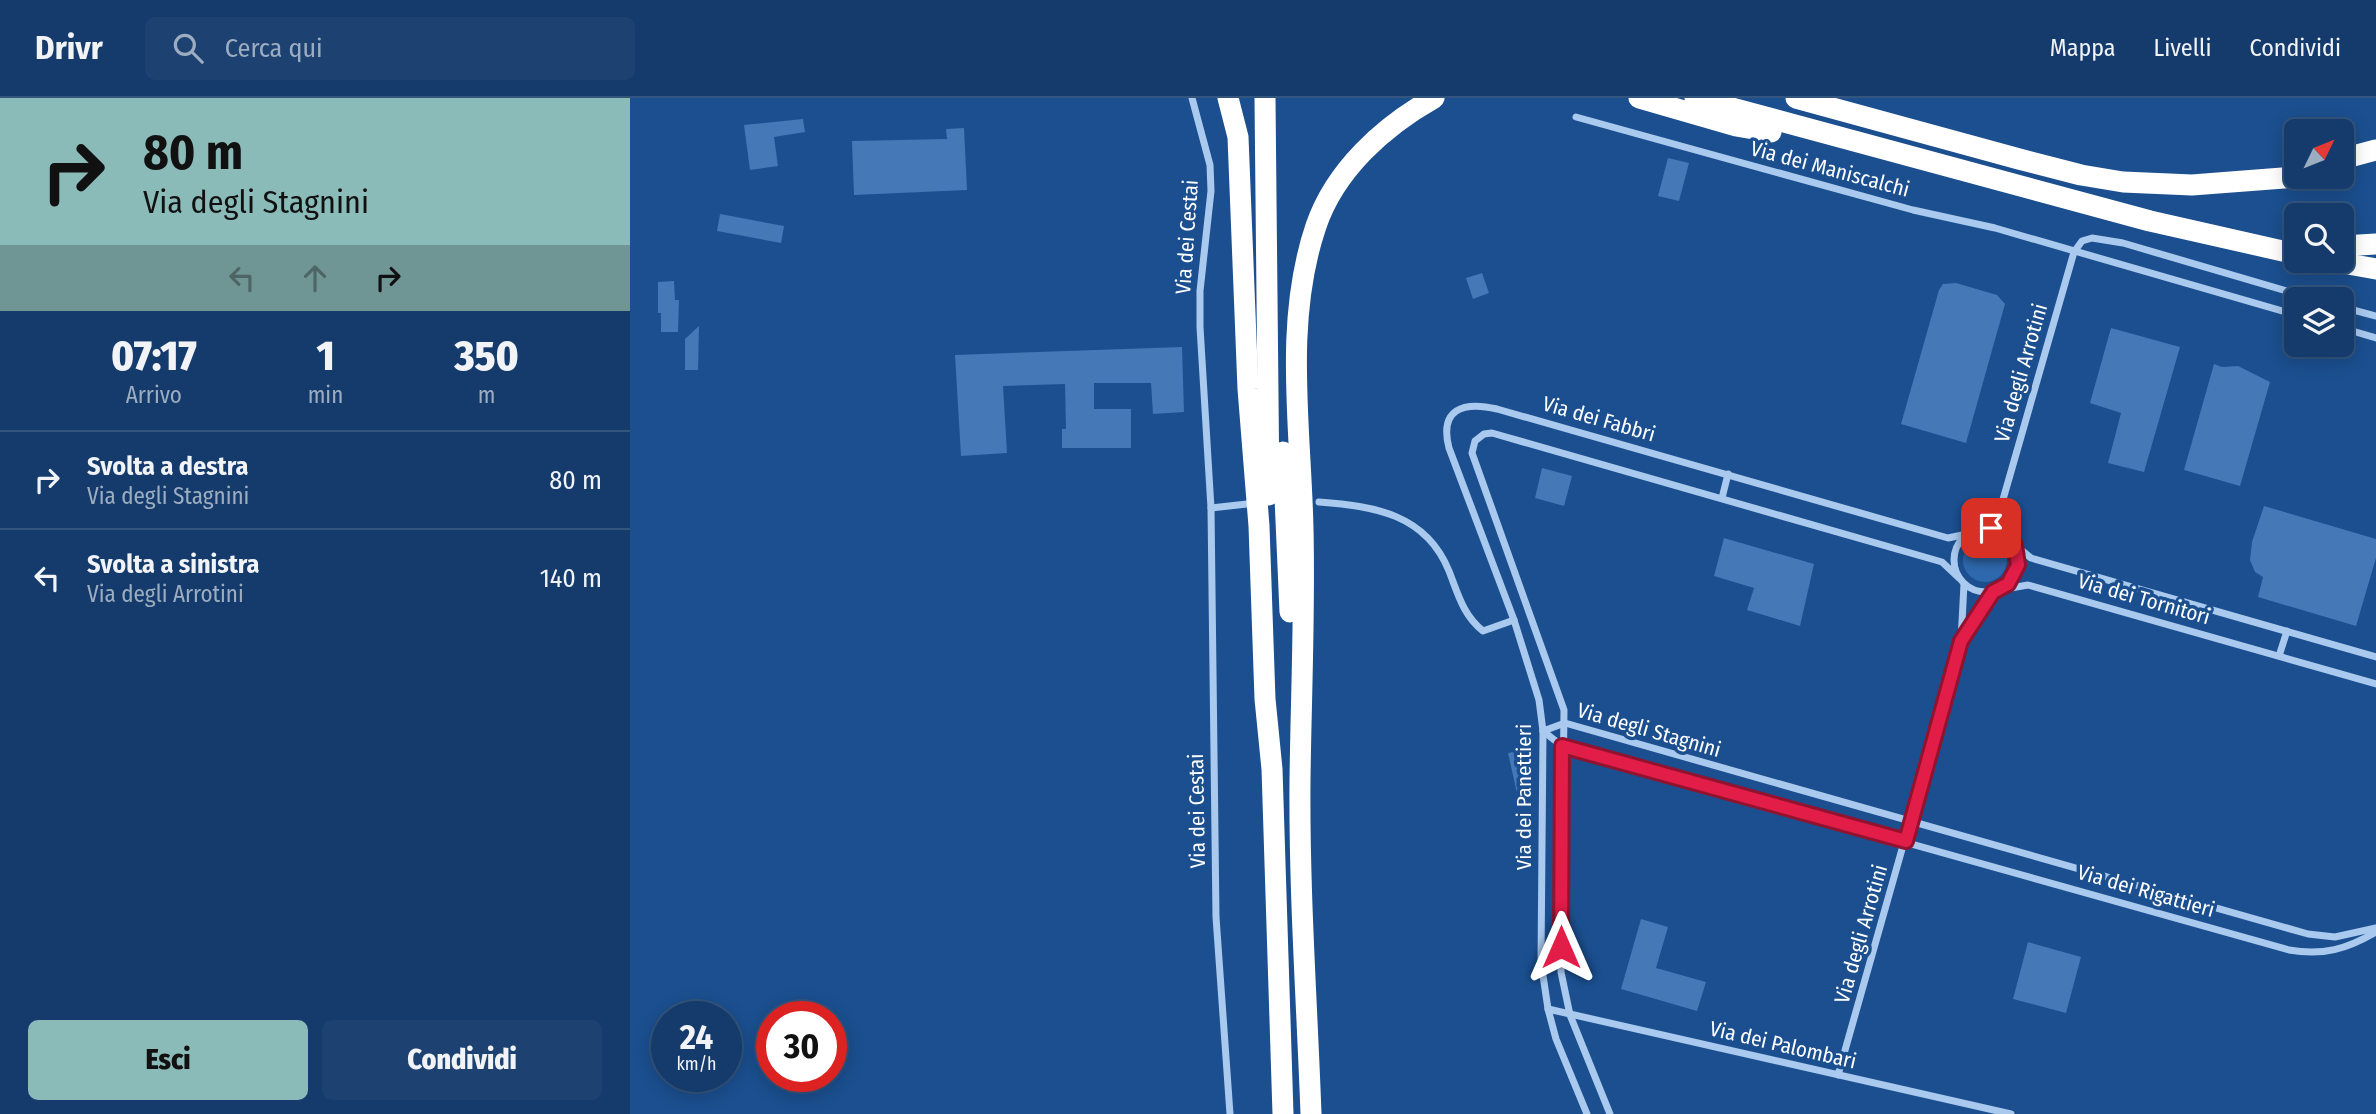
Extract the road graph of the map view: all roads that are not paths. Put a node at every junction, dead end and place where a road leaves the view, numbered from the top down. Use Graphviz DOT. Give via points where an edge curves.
graph roads {
  1 [pos="1192,98"];
  2 [pos="1228,98"];
  3 [pos="1265,98"];
  4 [pos="1434,98"];
  5 [pos="1639,98"];
  6 [pos="1695,98"];
  7 [pos="1796,98"];
  8 [pos="1576,117"];
  9 [pos="2376,150"];
  10 [pos="1894,154"];
  11 [pos="2354,156"];
  12 [pos="2376,160"];
  13 [pos="2354,166"];
  14 [pos="2284,171"];
  15 [pos="2284,178"];
  16 [pos="2221,184"];
  17 [pos="1268,205"];
  18 [pos="2207,233"];
  19 [pos="2284,242"];
  20 [pos="2376,244"];
  21 [pos="2354,245"];
  22 [pos="2284,251"];
  23 [pos="2074,252"];
  24 [pos="2354,265"];
  25 [pos="2376,269"];
  26 [pos="2284,290"];
  27 [pos="2354,310"];
  28 [pos="2284,312"];
  29 [pos="2376,316"];
  30 [pos="2354,332"];
  31 [pos="2376,338"];
  32 [pos="1459,408"];
  33 [pos="1475,441"];
  34 [pos="1728,474"];
  35 [pos="1722,498"];
  36 [pos="1319,502"];
  37 [pos="2002,503"];
  38 [pos="1247,504"];
  39 [pos="1211,508"];
  40 [pos="1982,528"];
  41 [pos="1967,534"];
  42 [pos="2008,537"];
  43 [pos="2015,545"];
  44 [pos="1961,581"];
  45 [pos="1996,591"];
  46 [pos="1514,620"];
  47 [pos="2287,631"];
  48 [pos="1961,641"];
  49 [pos="2279,656"];
  50 [pos="2376,657"];
  51 [pos="2376,684"];
  52 [pos="1564,723"];
  53 [pos="1543,732"];
  54 [pos="1562,746"];
  55 [pos="1272,769"];
  56 [pos="1300,782"];
  57 [pos="1911,822"];
  58 [pos="1906,841"];
  59 [pos="2376,930"];
  60 [pos="1548,1009"];
  61 [pos="1570,1015"];
  62 [pos="1838,1075"];
  63 [pos="1230,1114"];
  64 [pos="1283,1114"];
  65 [pos="1311,1114"];
  66 [pos="1587,1114"];
  67 [pos="1610,1114"];
  68 [pos="2011,1114"];
  1 -- 39 [label="street, Via dei Cestai" via="1210,165 1212,191 1199,292"];
  2 -- 55 [label="highway" via="1238,137 1248,389"];
  3 -- 17 [label="highway"];
  4 -- 56 [label="highway" via="1393,124 1342,179 1317,223 1301,279 1297,312 1303,530"];
  5 -- 10 [label="highway" via="1736,126"];
  6 -- 10 [label="highway"];
  7 -- 16 [label="highway" via="2081,175 2123,182"];
  8 -- 23 [label="street, Via dei Maniscalchi"];
  9 -- 11 [label="highway"];
  10 -- 18 [label="highway"];
  12 -- 13 [label="highway"];
  14 -- 16 [label="highway"];
  15 -- 16 [label="highway"];
  17 -- 55 [label="highway"];
  17 -- 56 [label="highway"];
  18 -- 19 [label="highway"];
  18 -- 22 [label="highway"];
  20 -- 21 [label="highway"];
  23 -- 26 [label="street" via="2087,239 2123,243"];
  23 -- 28 [label="street, Via dei Maniscalchi"];
  23 -- 37 [label="street, Via degli Arrotini"];
  24 -- 25 [label="highway"];
  27 -- 29 [label="street"];
  30 -- 31 [label="street"];
  32 -- 34 [label="street, Via dei Fabbri" via="1497,409"];
  32 -- 46 [label="street, Via dei Panettieri" via="1446,427 1449,449"];
  33 -- 35 [label="street, Via dei Fabbri" via="1492,433"];
  33 -- 52 [label="street, Via dei Panettieri" via="1472,453 1561,698"];
  34 -- 35 [label="street"];
  34 -- 41 [label="street, Via dei Fabbri" via="1948,538"];
  35 -- 44 [label="street, Via dei Fabbri" via="1942,562"];
  36 -- 46 [label="street" via="1356,505 1407,522 1437,546 1469,620 1483,631"];
  37 -- 40 [label="street"];
  37 -- 42 [label="street"];
  38 -- 39 [label="street"];
  39 -- 63 [label="street, Via dei Cestai" via="1216,917"];
  40 -- 41 [label="street"];
  40 -- 42 [label="street"];
  41 -- 44 [label="street" via="1954,558"];
  42 -- 43 [label="street"];
  43 -- 45 [label="street" via="2018,565 2014,575"];
  43 -- 47 [label="street, Via dei Tornitori" via="2031,558"];
  44 -- 45 [label="street" via="1979,592"];
  44 -- 48 [label="street"];
  45 -- 48 [label="street"];
  45 -- 49 [label="street, Via dei Tornitori" via="2028,584"];
  46 -- 53 [label="street, Via dei Panettieri" via="1539,699"];
  47 -- 49 [label="street"];
  47 -- 50 [label="street, Via dei Tornitori"];
  48 -- 57 [label="street, Via degli Arrotini"];
  49 -- 51 [label="street, Via dei Tornitori"];
  52 -- 53 [label="street, Via degli Stagnini"];
  52 -- 54 [label="street, Via dei Panettieri"];
  52 -- 57 [label="street, Via degli Stagnini"];
  53 -- 54 [label="street, Via degli Stagnini"];
  53 -- 60 [label="street, Via dei Panettieri" via="1541,962"];
  54 -- 58 [label="street, Via degli Stagnini"];
  54 -- 61 [label="street, Via dei Panettieri" via="1561,972"];
  55 -- 64 [label="highway"];
  56 -- 65 [label="highway"];
  57 -- 58 [label="street, Via degli Arrotini"];
  57 -- 59 [label="street, Via dei Rigattieri" via="2308,934 2334,937"];
  58 -- 59 [label="street, Via dei Rigattieri" via="2289,950 2338,951"];
  58 -- 62 [label="street, Via degli Arrotini"];
  60 -- 61 [label="street, Via dei Palombari"];
  60 -- 66 [label="street, Via dei Panettieri"];
  61 -- 62 [label="street, Via dei Palombari"];
  61 -- 67 [label="street, Via dei Panettieri"];
  62 -- 68 [label="street, Via dei Palombari"];
}
